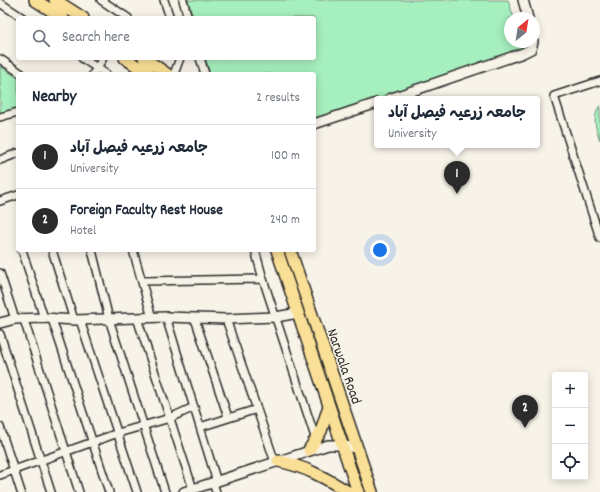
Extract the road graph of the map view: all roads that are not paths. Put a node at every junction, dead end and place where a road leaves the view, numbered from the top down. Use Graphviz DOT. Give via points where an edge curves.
graph roads {
  1 [pos="35,0"];
  2 [pos="55,0"];
  3 [pos="101,0"];
  4 [pos="164,0"];
  5 [pos="183,0"];
  6 [pos="523,0"];
  7 [pos="0,3"];
  8 [pos="526,12"];
  9 [pos="20,16"];
  10 [pos="60,16"];
  11 [pos="80,16"];
  12 [pos="125,16"];
  13 [pos="169,16"];
  14 [pos="187,16"];
  15 [pos="531,48"];
  16 [pos="0,60"];
  17 [pos="84,60"];
  18 [pos="103,60"];
  19 [pos="128,60"];
  20 [pos="147,60"];
  21 [pos="179,60"];
  22 [pos="201,60"];
  23 [pos="95,71"];
  24 [pos="19,72"];
  25 [pos="145,72"];
  26 [pos="164,72"];
  27 [pos="175,72"];
  28 [pos="204,72"];
  29 [pos="600,81"];
  30 [pos="398,96"];
  31 [pos="374,104"];
  32 [pos="16,113"];
  33 [pos="0,118"];
  34 [pos="316,123"];
  35 [pos="16,155"];
  36 [pos="0,160"];
  37 [pos="16,196"];
  38 [pos="0,201"];
  39 [pos="600,238"];
  40 [pos="23,252"];
  41 [pos="53,252"];
  42 [pos="92,252"];
  43 [pos="134,252"];
  44 [pos="255,252"];
  45 [pos="278,252"];
  46 [pos="291,252"];
  47 [pos="0,273"];
  48 [pos="262,279"];
  49 [pos="142,281"];
  50 [pos="298,313"];
  51 [pos="166,317"];
  52 [pos="276,317"];
  53 [pos="48,318"];
  54 [pos="137,318"];
  55 [pos="152,318"];
  56 [pos="226,318"];
  57 [pos="109,319"];
  58 [pos="195,319"];
  59 [pos="19,320"];
  60 [pos="77,320"];
  61 [pos="0,323"];
  62 [pos="0,334"];
  63 [pos="329,405"];
  64 [pos="194,408"];
  65 [pos="257,409"];
  66 [pos="228,417"];
  67 [pos="170,418"];
  68 [pos="144,426"];
  69 [pos="200,426"];
  70 [pos="0,427"];
  71 [pos="118,433"];
  72 [pos="92,443"];
  73 [pos="342,445"];
  74 [pos="315,446"];
  75 [pos="358,449"];
  76 [pos="65,452"];
  77 [pos="40,460"];
  78 [pos="277,461"];
  79 [pos="14,470"];
  80 [pos="0,475"];
  81 [pos="215,482"];
  82 [pos="338,489"];
  83 [pos="188,490"];
  84 [pos="21,492"];
  85 [pos="51,492"];
  86 [pos="79,492"];
  87 [pos="109,492"];
  88 [pos="137,492"];
  89 [pos="165,492"];
  90 [pos="216,492"];
  91 [pos="348,492"];
  92 [pos="358,492"];
  93 [pos="372,492"];
  1 -- 10 [label="main road"];
  2 -- 11 [label="main road"];
  3 -- 12 [label="street"];
  4 -- 13 [label="street"];
  5 -- 14 [label="street"];
  6 -- 8 [label="street"];
  7 -- 9 [label="street"];
  15 -- 30 [label="street"];
  16 -- 24 [label="street"];
  17 -- 23 [label="street"];
  18 -- 23 [label="street"];
  19 -- 25 [label="main road"];
  20 -- 26 [label="main road"];
  21 -- 27 [label="street"];
  22 -- 28 [label="street"];
  29 -- 39 [label="street" via="554,96"];
  31 -- 34 [label="street"];
  32 -- 33 [label="street"];
  35 -- 36 [label="street"];
  37 -- 38 [label="street"];
  40 -- 53 [label="street"];
  41 -- 60 [label="street"];
  42 -- 57 [label="street"];
  43 -- 49 [label="street"];
  44 -- 48 [label="street"];
  45 -- 50 [label="main road, Narwala Road"];
  46 -- 75 [label="main road, Narwala Road"];
  47 -- 59 [label="street"];
  48 -- 49 [label="street"];
  48 -- 52 [label="street"];
  49 -- 55 [label="street"];
  50 -- 52 [label="street"];
  50 -- 63 [label="main road, Narwala Road"];
  51 -- 55 [label="street"];
  51 -- 58 [label="street"];
  51 -- 64 [label="street"];
  52 -- 56 [label="street"];
  52 -- 74 [label="street"];
  53 -- 59 [label="street"];
  53 -- 60 [label="street"];
  53 -- 72 [label="street"];
  54 -- 55 [label="street"];
  54 -- 57 [label="street"];
  54 -- 67 [label="street"];
  56 -- 58 [label="street"];
  56 -- 65 [label="street"];
  57 -- 60 [label="street"];
  57 -- 68 [label="street"];
  58 -- 66 [label="street"];
  59 -- 61 [label="street"];
  59 -- 76 [label="street"];
  60 -- 71 [label="street"];
  62 -- 77 [label="street"];
  63 -- 73 [label="main road, Narwala Road"];
  63 -- 74 [label="main road"];
  64 -- 67 [label="street"];
  64 -- 69 [label="street"];
  65 -- 66 [label="street"];
  65 -- 78 [label="street"];
  66 -- 69 [label="street"];
  67 -- 68 [label="street"];
  67 -- 83 [label="street"];
  68 -- 71 [label="street"];
  68 -- 89 [label="street"];
  69 -- 81 [label="street"];
  70 -- 79 [label="street"];
  71 -- 72 [label="street"];
  71 -- 88 [label="street"];
  72 -- 76 [label="street"];
  72 -- 87 [label="street"];
  73 -- 74 [label="street"];
  73 -- 75 [label="street"];
  73 -- 92 [label="main road, Narwala Road"];
  74 -- 78 [label="street"];
  75 -- 93 [label="main road, Narwala Road"];
  76 -- 77 [label="street"];
  76 -- 86 [label="street"];
  77 -- 79 [label="street"];
  77 -- 85 [label="street"];
  78 -- 81 [label="street"];
  78 -- 82 [label="main road" via="312,472"];
  79 -- 80 [label="street"];
  79 -- 84 [label="street"];
  81 -- 83 [label="street"];
  81 -- 90 [label="street"];
  82 -- 91 [label="main road"];
}
